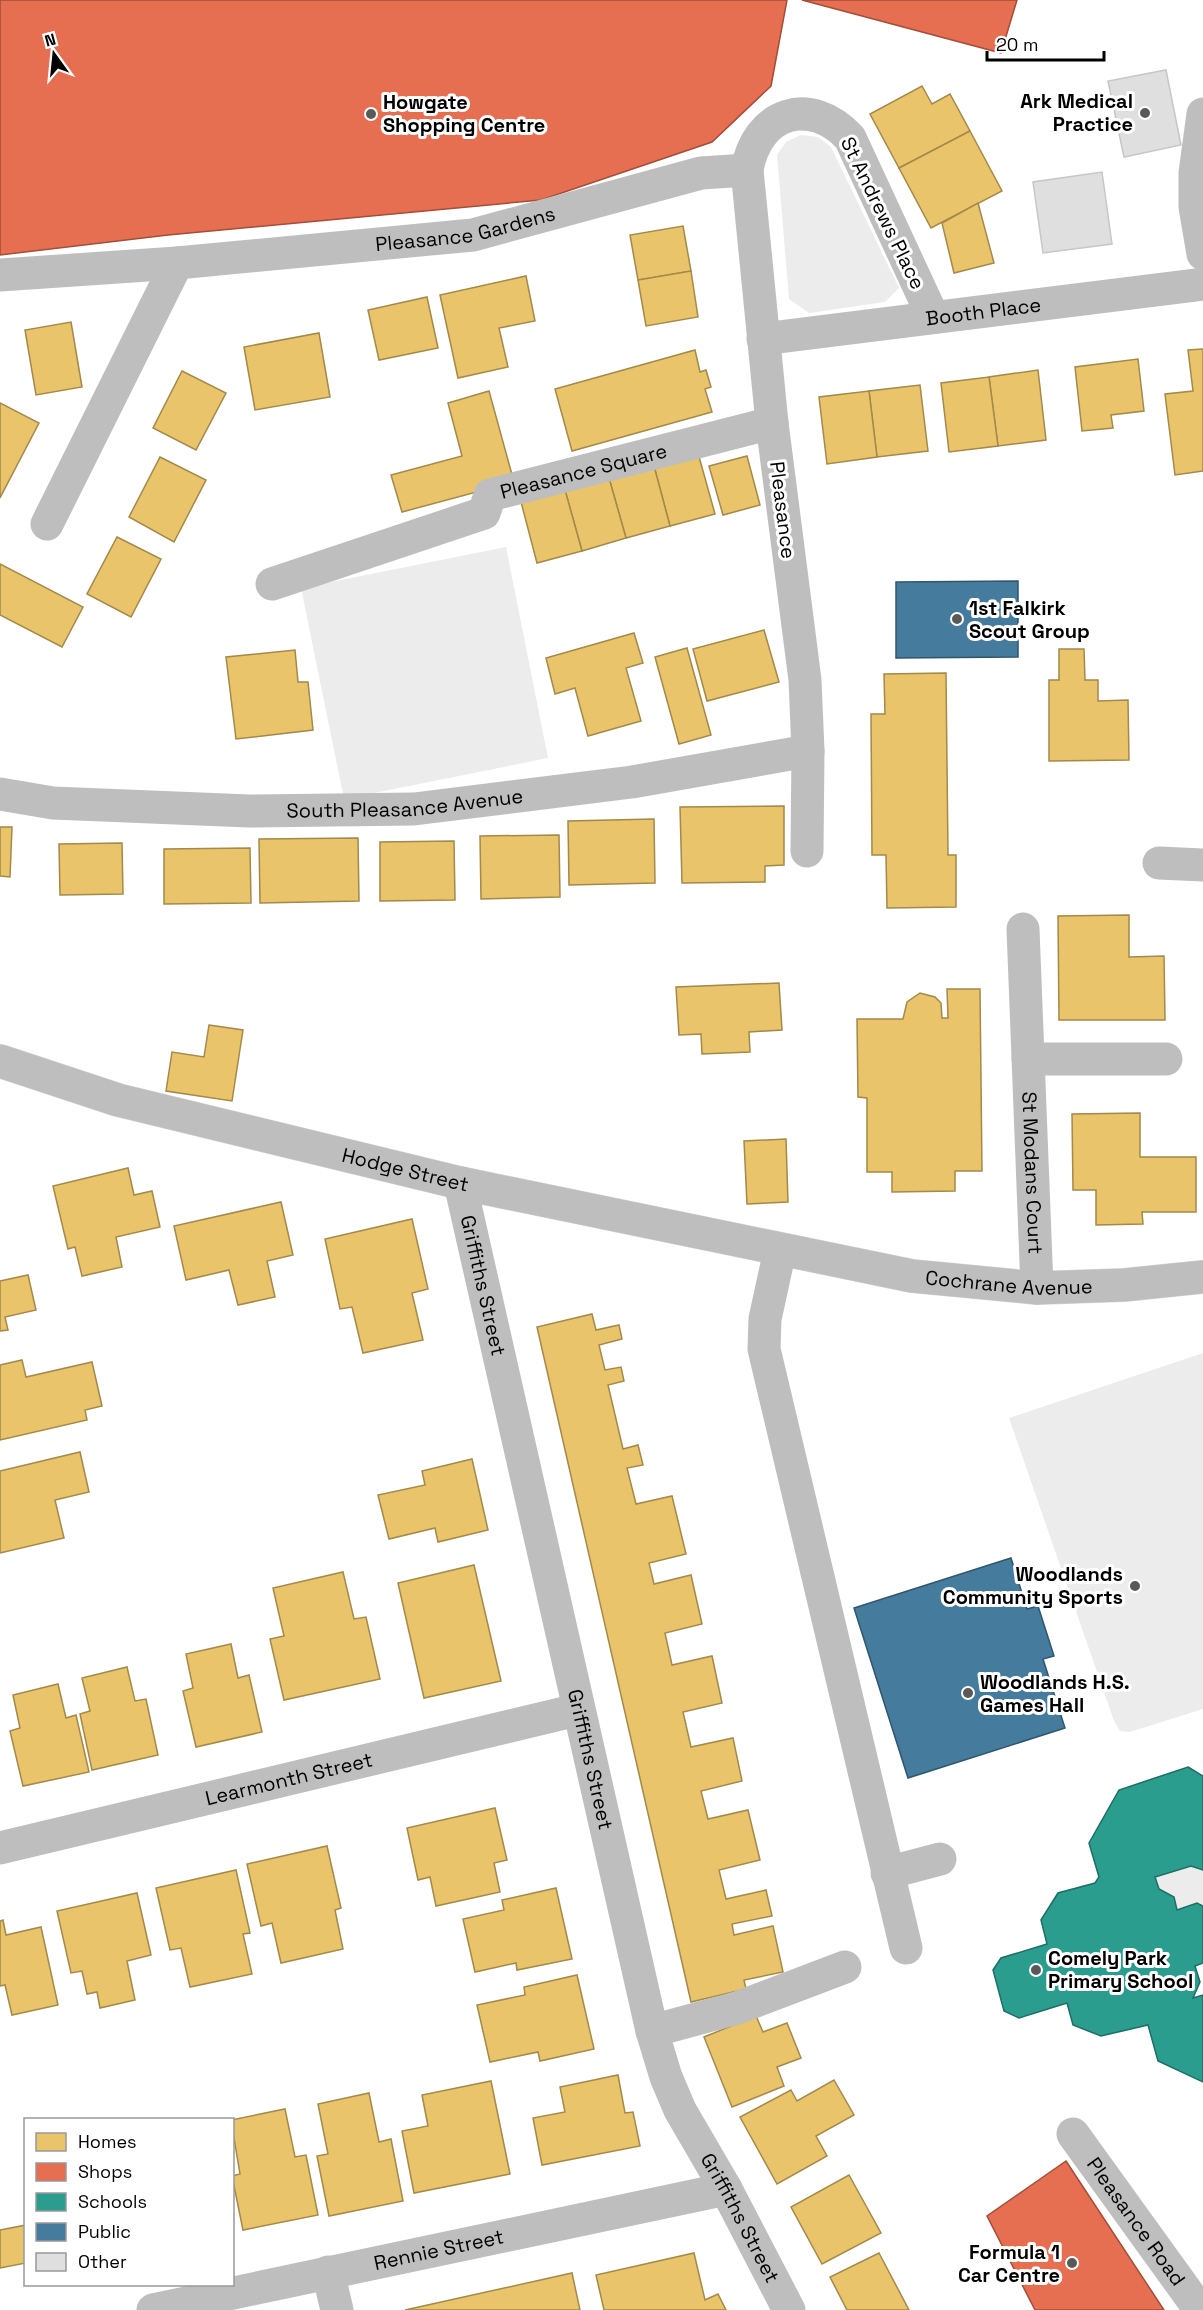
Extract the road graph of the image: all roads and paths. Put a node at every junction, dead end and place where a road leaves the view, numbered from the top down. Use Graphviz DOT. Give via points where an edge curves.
graph roads {
  1 [pos="1203,114"];
  2 [pos="747,170"];
  3 [pos="1203,254"];
  4 [pos="177,263"];
  5 [pos="0,276"];
  6 [pos="1203,284"];
  7 [pos="933,317"];
  8 [pos="763,339"];
  9 [pos="772,423"];
  10 [pos="47,524"];
  11 [pos="272,584"];
  12 [pos="808,751"];
  13 [pos="0,794"];
  14 [pos="807,850"];
  15 [pos="1159,863"];
  16 [pos="1203,865"];
  17 [pos="1023,929"];
  18 [pos="1029,1059"];
  19 [pos="1166,1059"];
  20 [pos="0,1061"];
  21 [pos="460,1183"];
  22 [pos="780,1250"];
  23 [pos="815,1257"];
  24 [pos="1203,1277"];
  25 [pos="1037,1288"];
  26 [pos="577,1710"];
  27 [pos="0,1848"];
  28 [pos="940,1859"];
  29 [pos="887,1873"];
  30 [pos="906,1948"];
  31 [pos="845,1967"];
  32 [pos="652,2031"];
  33 [pos="1073,2134"];
  34 [pos="726,2189"];
  35 [pos="328,2272"];
  36 [pos="153,2310"];
  37 [pos="338,2310"];
  38 [pos="789,2310"];
  39 [pos="1200,2310"];
  1 -- 3 [label="street" via="1195,173 1195,207"];
  2 -- 4 [label="street, Pleasance Gardens" via="701,173 473,235"];
  2 -- 7 [label="street, St Andrews Place" via="751,151 762,131 778,120 796,114 815,114 837,124 850,138"];
  2 -- 8 [label="street, Pleasance"];
  4 -- 5 [label="street, Pleasance Gardens"];
  4 -- 10 [label="street"];
  6 -- 7 [label="street, Booth Place"];
  7 -- 8 [label="street, Booth Place"];
  8 -- 9 [label="street, Pleasance"];
  9 -- 11 [label="street, Pleasance Square" via="490,495 484,513"];
  9 -- 12 [label="street, Pleasance" via="805,680"];
  12 -- 13 [label="street, South Pleasance Avenue" via="633,782 414,809 238,810 53,803"];
  12 -- 14 [label="street, Pleasance"];
  15 -- 16 [label="street"];
  17 -- 18 [label="street, St Modans Court"];
  18 -- 19 [label="street"];
  18 -- 25 [label="street, St Modans Court"];
  20 -- 21 [label="street, Hodge Street" via="118,1100"];
  21 -- 22 [label="street, Hodge Street"];
  21 -- 26 [label="street, Griffiths Street"];
  22 -- 23 [label="street, Hodge Street"];
  22 -- 29 [label="street" via="765,1320 764,1349"];
  23 -- 25 [label="street, Cochrane Avenue" via="912,1276"];
  24 -- 25 [label="street, Cochrane Avenue" via="1124,1286"];
  26 -- 27 [label="street, Learmonth Street"];
  26 -- 32 [label="street, Griffiths Street"];
  28 -- 29 [label="street"];
  29 -- 30 [label="street"];
  31 -- 32 [label="street" via="737,2008"];
  32 -- 34 [label="street, Griffiths Street" via="680,2110"];
  33 -- 39 [label="street, Pleasance Road"];
  34 -- 35 [label="street, Rennie Street"];
  34 -- 38 [label="street, Griffiths Street"];
  35 -- 36 [label="street, Rennie Street"];
  35 -- 37 [label="street"];
}
